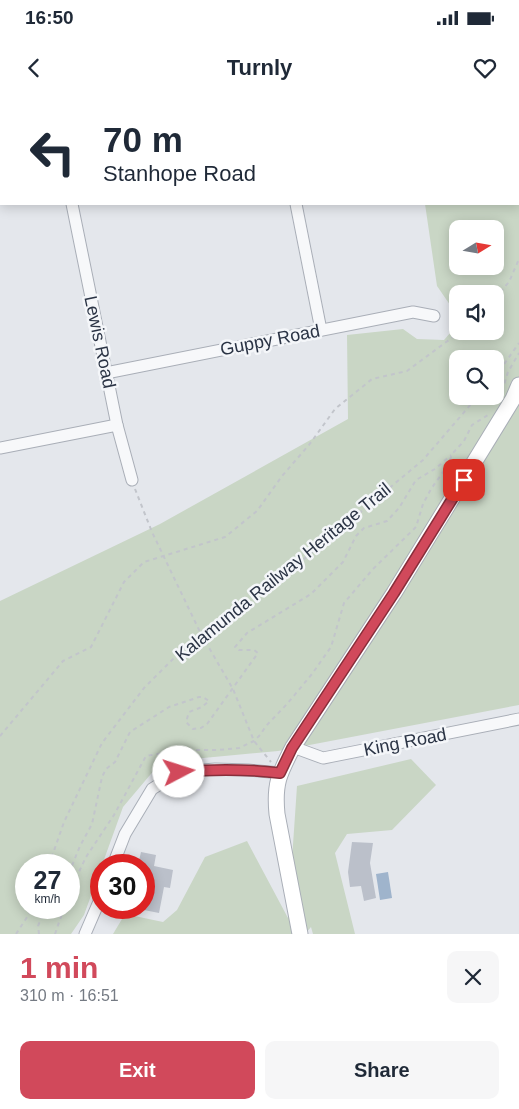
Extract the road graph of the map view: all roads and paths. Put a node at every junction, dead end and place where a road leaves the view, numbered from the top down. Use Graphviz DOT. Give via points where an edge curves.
graph roads {
  1 [pos="72,205"];
  2 [pos="296,205"];
  3 [pos="519,258"];
  4 [pos="504,287"];
  5 [pos="434,316"];
  6 [pos="322,330"];
  7 [pos="449,340"];
  8 [pos="519,344"];
  9 [pos="519,352"];
  10 [pos="504,365"];
  11 [pos="106,373"];
  12 [pos="504,385"];
  13 [pos="519,385"];
  14 [pos="470,405"];
  15 [pos="490,414"];
  16 [pos="117,425"];
  17 [pos="0,448"];
  18 [pos="452,454"];
  19 [pos="132,480"];
  20 [pos="164,557"];
  21 [pos="201,634"];
  22 [pos="233,689"];
  23 [pos="519,719"];
  24 [pos="0,736"];
  25 [pos="254,741"];
  26 [pos="292,748"];
  27 [pos="280,773"];
  28 [pos="53,854"];
  29 [pos="77,854"];
  30 [pos="117,854"];
  31 [pos="80,870"];
  32 [pos="26,919"];
  33 [pos="41,919"];
  34 [pos="60,919"];
  35 [pos="91,919"];
  36 [pos="16,934"];
  37 [pos="39,934"];
  38 [pos="55,934"];
  39 [pos="84,934"];
  40 [pos="300,934"];
  1 -- 11 [label="street, Lewis Road"];
  2 -- 6 [label="street"];
  3 -- 4 [label="path"];
  5 -- 6 [label="street, Guppy Road" via="413,312"];
  6 -- 11 [label="street, Guppy Road"];
  7 -- 20 [label="path" via="407,371 372,380 335,409 257,511 225,537"];
  8 -- 10 [label="path"];
  9 -- 12 [label="path"];
  11 -- 16 [label="street, Lewis Road"];
  13 -- 26 [label="street" via="394,593"];
  14 -- 21 [label="path, Kalamunda Railway Heritage Trail" via="423,460 292,568"];
  15 -- 18 [label="path" via="472,425"];
  16 -- 17 [label="street"];
  16 -- 19 [label="street, Lewis Road"];
  18 -- 22 [label="path" via="416,480 387,521 364,528 356,536 343,562 311,594 247,633 235,647 258,653"];
  18 -- 25 [label="path" via="423,504 416,526 373,568 344,603 331,647"];
  19 -- 20 [label="path"];
  20 -- 21 [label="path"];
  20 -- 24 [label="path" via="144,562 124,582 91,647 63,661"];
  21 -- 22 [label="path"];
  21 -- 28 [label="path, Kalamunda Railway Heritage Trail" via="144,688 102,743 64,822"];
  22 -- 25 [label="path"];
  22 -- 29 [label="path" via="201,728 193,729 186,722 189,712 202,708 209,701 203,697 169,708 130,732 116,762 106,769 102,777 92,824"];
  23 -- 26 [label="street, King Road" via="323,758"];
  25 -- 27 [label="path"];
  25 -- 31 [label="path" via="239,748 181,750 146,756"];
  26 -- 27 [label="street"];
  27 -- 30 [label="street" via="215,769 179,772 152,789 125,834"];
  27 -- 40 [label="street" via="275,795 277,814"];
  32 -- 36 [label="path"];
  33 -- 37 [label="path"];
  34 -- 38 [label="path"];
  35 -- 39 [label="street"];
}
